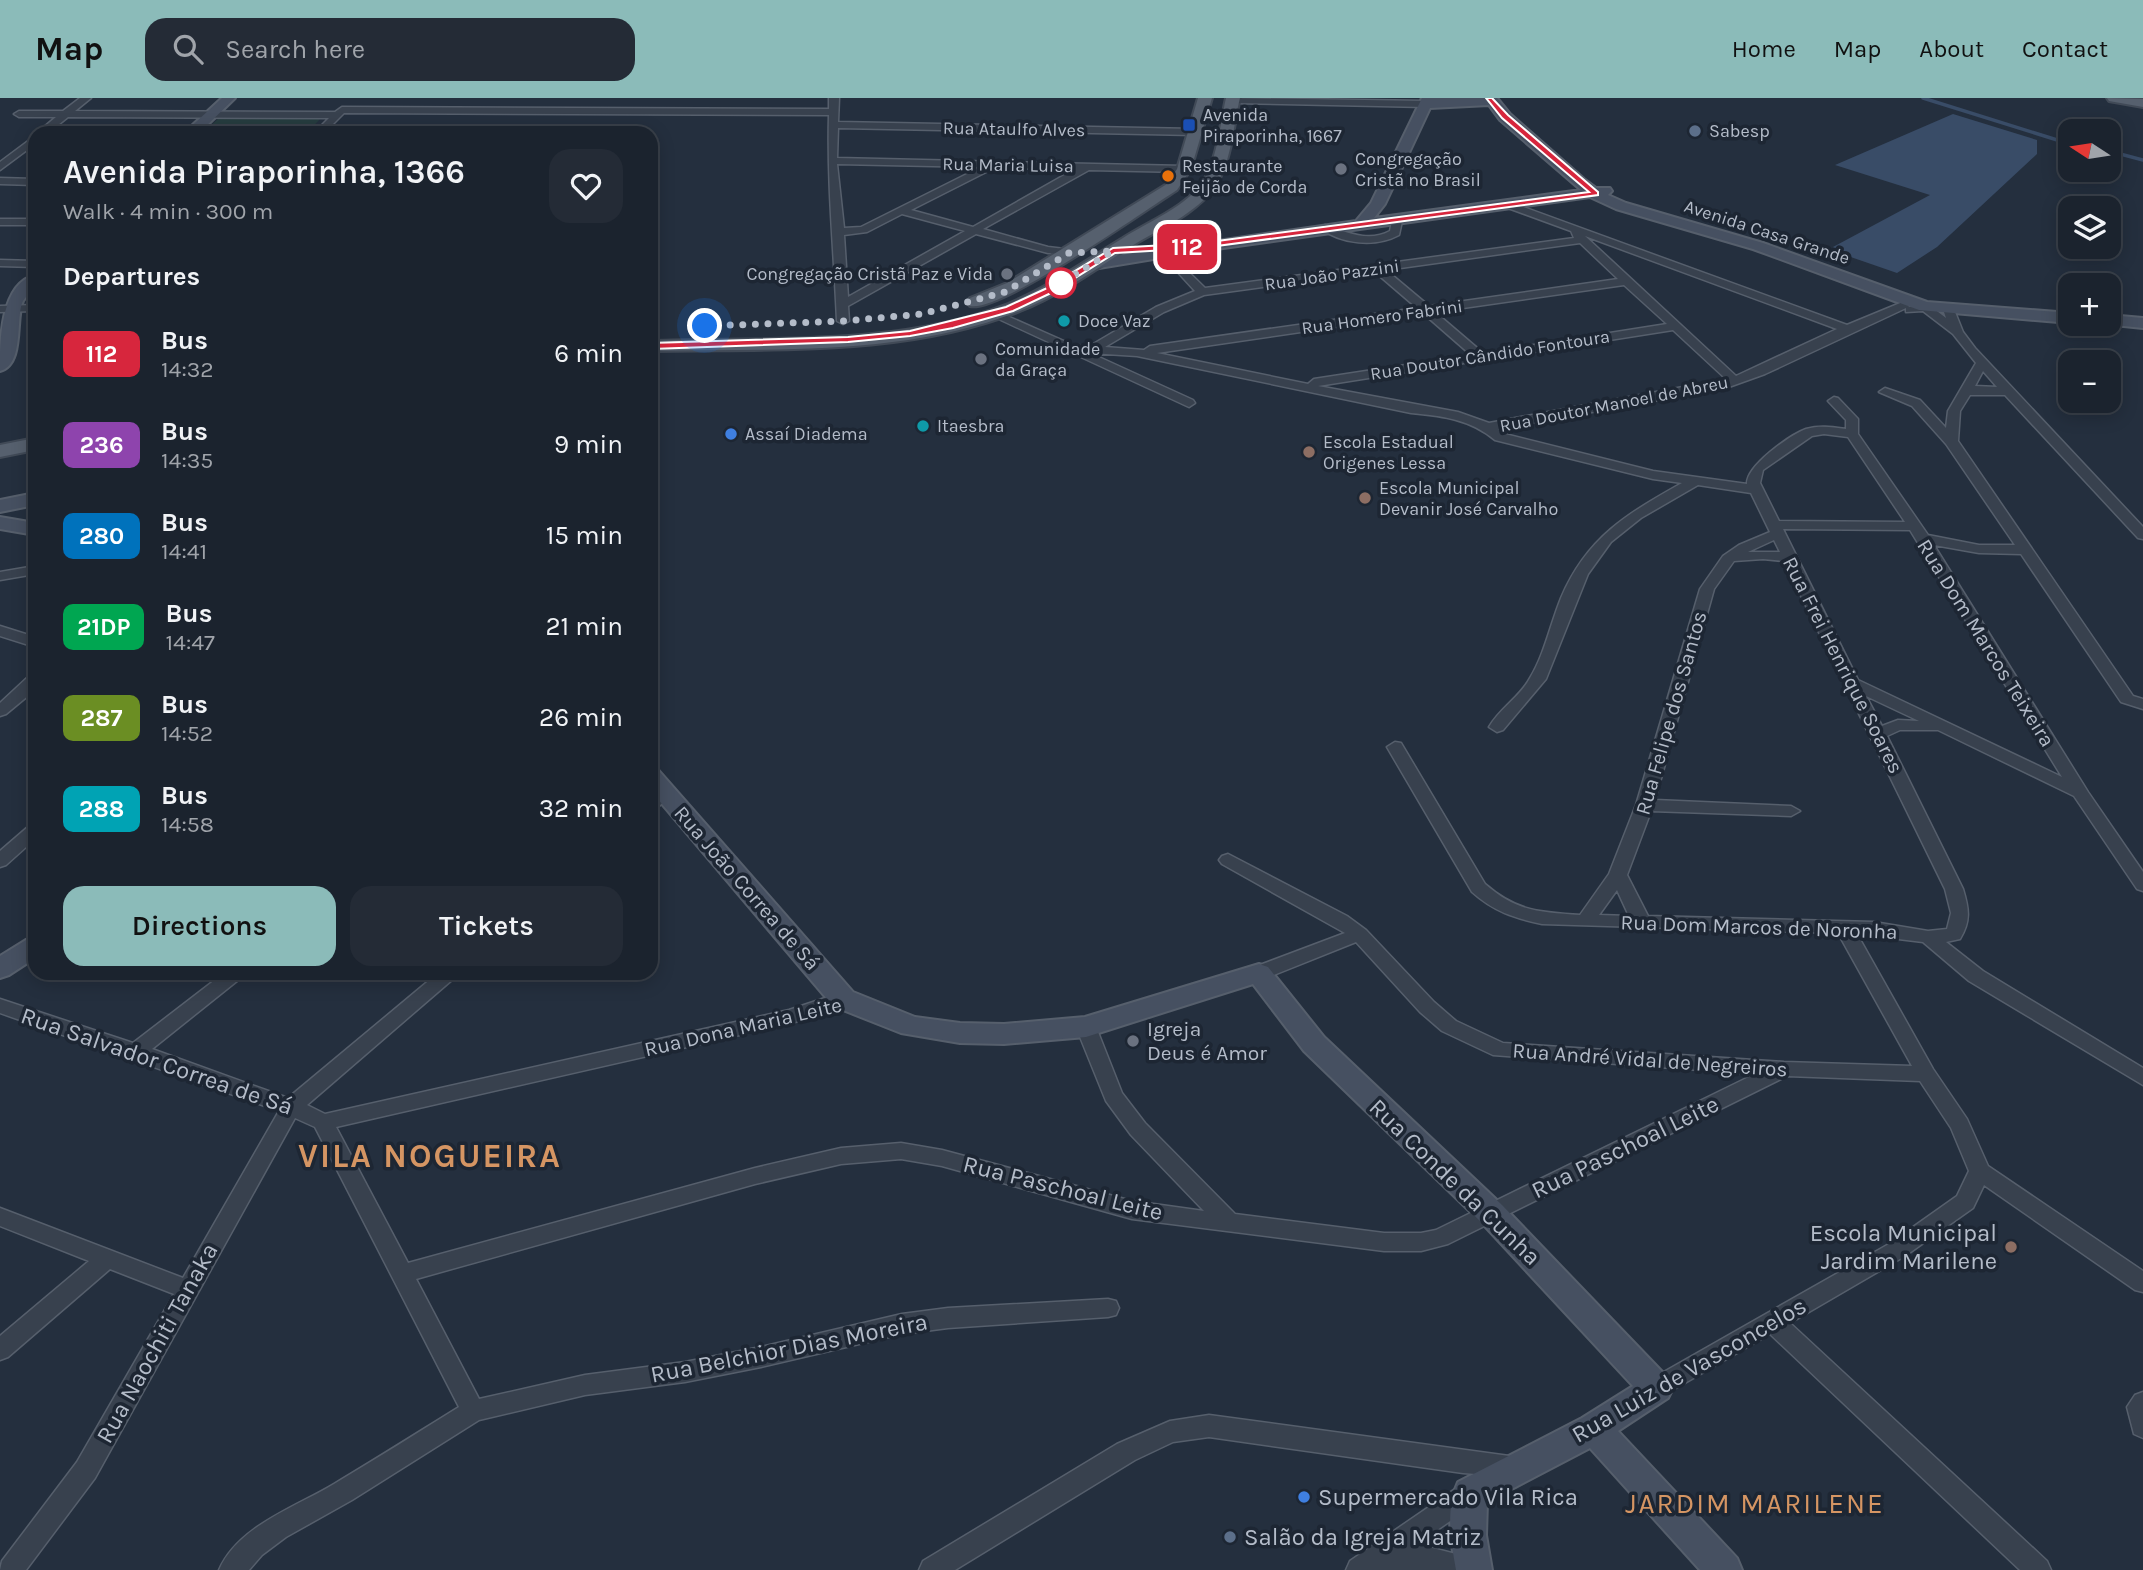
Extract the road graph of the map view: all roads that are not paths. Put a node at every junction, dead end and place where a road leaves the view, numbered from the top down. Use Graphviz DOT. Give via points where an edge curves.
graph roads {
  1 [pos="86,98"];
  2 [pos="229,98"];
  3 [pos="353,98"];
  4 [pos="595,98"];
  5 [pos="662,98"];
  6 [pos="709,98"];
  7 [pos="761,98"];
  8 [pos="834,98"];
  9 [pos="1205,98"];
  10 [pos="2114,98"];
  11 [pos="1233,99"];
  12 [pos="1495,99"];
  13 [pos="1427,101"];
  14 [pos="2143,103"];
  15 [pos="589,110"];
  16 [pos="656,111"];
  17 [pos="702,111"];
  18 [pos="756,111"];
  19 [pos="339,112"];
  20 [pos="834,112"];
  21 [pos="19,114"];
  22 [pos="65,114"];
  23 [pos="211,114"];
  24 [pos="833,125"];
  25 [pos="50,126"];
  26 [pos="198,126"];
  27 [pos="326,126"];
  28 [pos="1195,132"];
  29 [pos="28,146"];
  30 [pos="832,161"];
  31 [pos="1218,161"];
  32 [pos="993,164"];
  33 [pos="0,167"];
  34 [pos="1087,167"];
  35 [pos="1184,169"];
  36 [pos="0,181"];
  37 [pos="28,182"];
  38 [pos="1602,192"];
  39 [pos="1378,204"];
  40 [pos="1512,206"];
  41 [pos="902,211"];
  42 [pos="1396,221"];
  43 [pos="0,222"];
  44 [pos="28,222"];
  45 [pos="1362,224"];
  46 [pos="1568,225"];
  47 [pos="1325,229"];
  48 [pos="972,230"];
  49 [pos="839,232"];
  50 [pos="1581,240"];
  51 [pos="1202,246"];
  52 [pos="1113,251"];
  53 [pos="1641,252"];
  54 [pos="1069,253"];
  55 [pos="1166,253"];
  56 [pos="1605,261"];
  57 [pos="0,264"];
  58 [pos="28,264"];
  59 [pos="1093,264"];
  60 [pos="1378,269"];
  61 [pos="1626,281"];
  62 [pos="28,287"];
  63 [pos="1202,292"];
  64 [pos="1930,304"];
  65 [pos="28,308"];
  66 [pos="6,309"];
  67 [pos="2058,309"];
  68 [pos="1426,311"];
  69 [pos="2121,313"];
  70 [pos="994,314"];
  71 [pos="2143,315"];
  72 [pos="847,316"];
  73 [pos="2058,317"];
  74 [pos="891,318"];
  75 [pos="2121,321"];
  76 [pos="820,322"];
  77 [pos="2143,323"];
  78 [pos="1676,326"];
  79 [pos="1847,329"];
  80 [pos="1957,332"];
  81 [pos="5,340"];
  82 [pos="658,346"];
  83 [pos="1095,348"];
  84 [pos="1073,349"];
  85 [pos="1137,352"];
  86 [pos="1480,356"];
  87 [pos="1982,363"];
  88 [pos="0,366"];
  89 [pos="1735,381"];
  90 [pos="1304,385"];
  91 [pos="2007,391"];
  92 [pos="1885,392"];
  93 [pos="1964,392"];
  94 [pos="1834,401"];
  95 [pos="1189,403"];
  96 [pos="1490,427"];
  97 [pos="28,428"];
  98 [pos="0,433"];
  99 [pos="1852,433"];
  100 [pos="1951,441"];
  101 [pos="28,445"];
  102 [pos="0,451"];
  103 [pos="1696,481"];
  104 [pos="1755,489"];
  105 [pos="28,500"];
  106 [pos="0,506"];
  107 [pos="0,523"];
  108 [pos="2137,523"];
  109 [pos="28,528"];
  110 [pos="1776,529"];
  111 [pos="1917,532"];
  112 [pos="2143,535"];
  113 [pos="1979,549"];
  114 [pos="2026,550"];
  115 [pos="1732,557"];
  116 [pos="1788,557"];
  117 [pos="1937,559"];
  118 [pos="28,571"];
  119 [pos="0,576"];
  120 [pos="0,631"];
  121 [pos="28,640"];
  122 [pos="1852,683"];
  123 [pos="28,685"];
  124 [pos="2143,704"];
  125 [pos="0,711"];
  126 [pos="1497,727"];
  127 [pos="1942,728"];
  128 [pos="1878,734"];
  129 [pos="1395,747"];
  130 [pos="2080,792"];
  131 [pos="658,793"];
  132 [pos="1645,805"];
  133 [pos="1791,811"];
  134 [pos="28,836"];
  135 [pos="1228,860"];
  136 [pos="0,861"];
  137 [pos="1618,875"];
  138 [pos="2143,885"];
  139 [pos="1584,921"];
  140 [pos="1642,923"];
  141 [pos="1845,929"];
  142 [pos="1359,934"];
  143 [pos="1928,937"];
  144 [pos="28,951"];
  145 [pos="0,970"];
  146 [pos="1259,973"];
  147 [pos="228,980"];
  148 [pos="442,980"];
  149 [pos="843,999"];
  150 [pos="0,1006"];
  151 [pos="1086,1027"];
  152 [pos="136,1051"];
  153 [pos="1784,1069"];
  154 [pos="1926,1074"];
  155 [pos="2143,1078"];
  156 [pos="291,1107"];
  157 [pos="323,1122"];
  158 [pos="1980,1171"];
  159 [pos="1491,1213"];
  160 [pos="0,1217"];
  161 [pos="1229,1222"];
  162 [pos="107,1258"];
  163 [pos="402,1274"];
  164 [pos="2143,1283"];
  165 [pos="187,1289"];
  166 [pos="1108,1308"];
  167 [pos="1772,1321"];
  168 [pos="0,1350"];
  169 [pos="1656,1388"];
  170 [pos="2143,1402"];
  171 [pos="473,1411"];
  172 [pos="2143,1427"];
  173 [pos="1594,1429"];
  174 [pos="1519,1467"];
  175 [pos="1470,1493"];
  176 [pos="1367,1564"];
  177 [pos="11,1570"];
  178 [pos="232,1570"];
  179 [pos="932,1570"];
  180 [pos="1474,1570"];
  181 [pos="1724,1570"];
  182 [pos="2038,1570"];
  1 -- 22 [label="street"];
  2 -- 23 [label="street"];
  3 -- 19 [label="street"];
  4 -- 15 [label="street"];
  5 -- 16 [label="street"];
  6 -- 17 [label="street"];
  7 -- 18 [label="street"];
  8 -- 20 [label="street"];
  9 -- 28 [label="main road"];
  10 -- 14 [label="main road"];
  11 -- 13 [label="street"];
  11 -- 31 [label="main road"];
  12 -- 13 [label="street"];
  12 -- 38 [label="street, Avenida Casa Grande" via="1505,117"];
  13 -- 39 [label="street"];
  15 -- 16 [label="street"];
  15 -- 19 [label="street"];
  16 -- 17 [label="street"];
  17 -- 18 [label="street"];
  18 -- 20 [label="street"];
  19 -- 23 [label="street"];
  19 -- 27 [label="street"];
  20 -- 24 [label="street"];
  21 -- 22 [label="street"];
  22 -- 23 [label="street"];
  22 -- 25 [label="street"];
  23 -- 26 [label="street"];
  24 -- 28 [label="street, Rua Ataulfo Alves"];
  24 -- 30 [label="street"];
  28 -- 35 [label="main road"];
  29 -- 33 [label="street"];
  30 -- 32 [label="street, Rua Maria Luisa"];
  30 -- 49 [label="street"];
  31 -- 35 [label="main road"];
  31 -- 52 [label="main road" via="1202,192"];
  32 -- 34 [label="street, Rua Maria Luisa"];
  32 -- 41 [label="street"];
  34 -- 35 [label="street, Rua Maria Luisa"];
  34 -- 48 [label="street"];
  35 -- 54 [label="main road" via="1165,193"];
  36 -- 37 [label="street"];
  38 -- 40 [label="street"];
  38 -- 64 [label="street, Avenida Casa Grande" via="1749,235"];
  38 -- 64 [label="street, Avenida Casa Grande" via="1639,212"];
  39 -- 42 [label="street"];
  39 -- 45 [label="street"];
  40 -- 42 [label="street"];
  40 -- 46 [label="street"];
  41 -- 48 [label="street"];
  41 -- 49 [label="street" via="863,230"];
  42 -- 45 [label="street"];
  42 -- 47 [label="street" via="1395,233 1387,237 1354,239"];
  43 -- 44 [label="street"];
  45 -- 47 [label="street"];
  46 -- 50 [label="street"];
  46 -- 53 [label="street"];
  47 -- 51 [label="street"];
  48 -- 54 [label="street"];
  48 -- 72 [label="street"];
  49 -- 72 [label="street"];
  50 -- 56 [label="street"];
  50 -- 60 [label="street, Rua João Pazzini"];
  51 -- 52 [label="street"];
  51 -- 55 [label="street"];
  52 -- 54 [label="street"];
  52 -- 59 [label="main road"];
  53 -- 56 [label="street" via="1613,254"];
  53 -- 79 [label="street"];
  54 -- 74 [label="main road" via="997,295 940,311"];
  55 -- 59 [label="street"];
  55 -- 63 [label="street"];
  56 -- 61 [label="street"];
  57 -- 58 [label="street"];
  59 -- 70 [label="main road" via="1037,297"];
  60 -- 63 [label="street, Rua João Pazzini"];
  60 -- 68 [label="street"];
  61 -- 68 [label="street, Rua Homero Fabrini"];
  61 -- 78 [label="street"];
  62 -- 66 [label="street"];
  63 -- 83 [label="street, Rua João Pazzini" via="1152,312"];
  64 -- 67 [label="street, Avenida Casa Grande"];
  64 -- 73 [label="street, Avenida Casa Grande"];
  64 -- 79 [label="street, Rua Doutor Manoel de Abreu" via="1891,310"];
  64 -- 80 [label="street"];
  64 -- 80 [label="street"];
  65 -- 66 [label="street"];
  66 -- 81 [label="street"];
  68 -- 85 [label="street, Rua Homero Fabrini"];
  68 -- 86 [label="street"];
  69 -- 71 [label="street"];
  70 -- 82 [label="main road" via="930,330 865,338"];
  70 -- 84 [label="street"];
  72 -- 76 [label="main road"];
  75 -- 77 [label="street"];
  78 -- 86 [label="street, Rua Doutor Cândido Fontoura"];
  78 -- 89 [label="street"];
  79 -- 89 [label="street, Rua Doutor Manoel de Abreu"];
  80 -- 87 [label="street"];
  81 -- 88 [label="street"];
  83 -- 84 [label="street"];
  83 -- 85 [label="street"];
  84 -- 95 [label="street"];
  85 -- 90 [label="street"];
  86 -- 90 [label="street, Rua Doutor Cândido Fontoura"];
  87 -- 91 [label="street"];
  87 -- 93 [label="street"];
  89 -- 96 [label="street, Rua Doutor Manoel de Abreu"];
  90 -- 96 [label="street" via="1460,416"];
  91 -- 93 [label="street"];
  91 -- 108 [label="street"];
  92 -- 100 [label="street" via="1916,403"];
  93 -- 100 [label="street" via="1954,411"];
  94 -- 99 [label="street, Rua Dom Marcos Teixeira" via="1852,419"];
  96 -- 103 [label="street" via="1500,437 1653,475"];
  97 -- 98 [label="main road"];
  99 -- 104 [label="street" via="1808,433 1758,468 1753,477"];
  99 -- 111 [label="street, Rua Dom Marcos Teixeira"];
  100 -- 114 [label="street"];
  101 -- 102 [label="main road"];
  103 -- 104 [label="street"];
  103 -- 126 [label="street" via="1624,522 1595,550 1571,595 1539,679"];
  104 -- 110 [label="street, Rua Frei Henrique Soares"];
  105 -- 106 [label="street"];
  107 -- 109 [label="street"];
  108 -- 112 [label="street"];
  110 -- 111 [label="street, Rua Felipe dos Santos"];
  110 -- 115 [label="street, Rua Felipe dos Santos"];
  110 -- 116 [label="street, Rua Frei Henrique Soares"];
  111 -- 113 [label="street, Rua Felipe dos Santos"];
  111 -- 117 [label="street, Rua Dom Marcos Teixeira"];
  113 -- 114 [label="street, Rua Felipe dos Santos"];
  113 -- 117 [label="street, Rua Felipe dos Santos"];
  114 -- 124 [label="street" via="2127,699"];
  115 -- 116 [label="street"];
  115 -- 132 [label="street, Rua Felipe dos Santos" via="1707,589"];
  116 -- 122 [label="street, Rua Frei Henrique Soares"];
  117 -- 130 [label="street, Rua Dom Marcos Teixeira"];
  118 -- 119 [label="street"];
  120 -- 121 [label="street"];
  122 -- 127 [label="street"];
  122 -- 128 [label="street, Rua Frei Henrique Soares"];
  123 -- 125 [label="street"];
  127 -- 128 [label="street" via="1898,725"];
  127 -- 130 [label="street"];
  128 -- 143 [label="street, Rua Frei Henrique Soares" via="1954,889 1961,913 1961,925 1953,935"];
  129 -- 139 [label="street, Rua Dom Marcos de Noronha" via="1478,888 1496,904 1522,914"];
  130 -- 138 [label="street, Rua Dom Marcos Teixeira"];
  131 -- 149 [label="street, Rua João Correa de Sá"];
  132 -- 133 [label="street"];
  132 -- 137 [label="street, Rua Felipe dos Santos"];
  134 -- 136 [label="street"];
  135 -- 142 [label="street, Rua André Vidal de Negreiros" via="1340,919"];
  137 -- 139 [label="street, Rua Felipe dos Santos"];
  137 -- 140 [label="street"];
  139 -- 140 [label="street, Rua Dom Marcos de Noronha"];
  140 -- 141 [label="street, Rua Dom Marcos de Noronha"];
  141 -- 143 [label="street, Rua Dom Marcos de Noronha" via="1874,928"];
  141 -- 154 [label="street"];
  142 -- 146 [label="street, Rua Dona Maria Leite"];
  142 -- 153 [label="street, Rua André Vidal de Negreiros" via="1427,1007 1466,1035 1500,1050"];
  143 -- 155 [label="street, Rua Dom Marcos de Noronha" via="1976,976"];
  144 -- 145 [label="street"];
  146 -- 151 [label="street, Rua Dona Maria Leite"];
  146 -- 159 [label="street, Rua Conde da Cunha" via="1341,1072"];
  147 -- 152 [label="street"];
  148 -- 156 [label="street"];
  149 -- 151 [label="street, Rua Dona Maria Leite" via="911,1026 960,1033"];
  149 -- 157 [label="street, Rua Dona Maria Leite" via="792,1016"];
  150 -- 152 [label="street, Rua Salvador Correa de Sá"];
  151 -- 161 [label="street" via="1113,1096 1138,1129"];
  152 -- 156 [label="street, Rua Salvador Correa de Sá"];
  153 -- 154 [label="street, Rua André Vidal de Negreiros"];
  153 -- 159 [label="street, Rua Paschoal Leite"];
  154 -- 158 [label="street" via="1960,1125"];
  156 -- 157 [label="street, Rua Salvador Correa de Sá"];
  156 -- 165 [label="street, Rua Naochiti Tanaka"];
  157 -- 163 [label="street"];
  158 -- 164 [label="street"];
  158 -- 167 [label="street, Rua Luiz de Vasconcelos" via="1965,1202 1897,1250"];
  159 -- 161 [label="street, Rua Paschoal Leite" via="1440,1238 1421,1242 1384,1242"];
  159 -- 169 [label="street, Rua Conde da Cunha"];
  160 -- 162 [label="street"];
  161 -- 163 [label="street, Rua Paschoal Leite" via="1132,1210 901,1151 841,1156 755,1176"];
  162 -- 165 [label="street"];
  162 -- 168 [label="street"];
  163 -- 171 [label="street"];
  165 -- 177 [label="street, Rua Naochiti Tanaka" via="86,1470"];
  166 -- 171 [label="street, Rua Belchior Dias Moreira" via="902,1324 761,1357 585,1385"];
  167 -- 169 [label="street, Rua Luiz de Vasconcelos"];
  167 -- 182 [label="street"];
  169 -- 173 [label="street, Rua Luiz de Vasconcelos"];
  170 -- 172 [label="street"];
  171 -- 178 [label="street, Rua Belchior Dias Moreira" via="276,1529"];
  173 -- 174 [label="street, Rua Luiz de Vasconcelos"];
  173 -- 181 [label="street"];
  174 -- 175 [label="street, Rua Luiz de Vasconcelos"];
  174 -- 179 [label="street" via="1209,1426 1170,1432 1114,1459"];
  175 -- 176 [label="street, Rua Luiz de Vasconcelos"];
  175 -- 180 [label="street" via="1468,1535"];
  176 -- 180 [label="street" via="1420,1556"];
}
